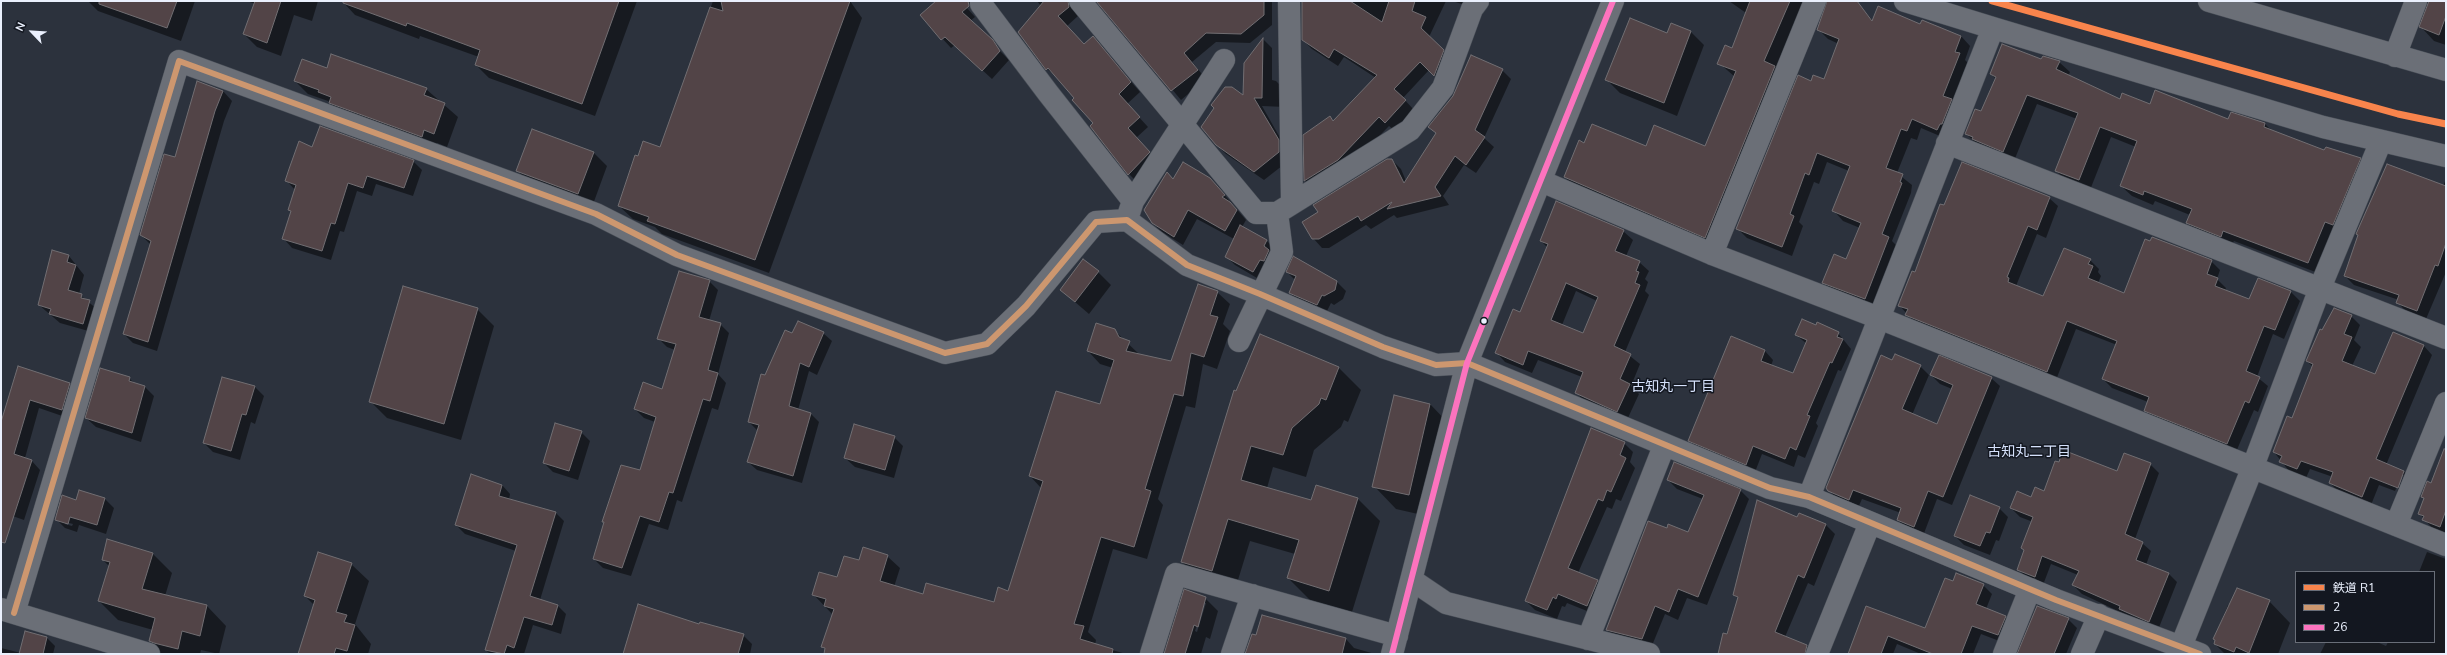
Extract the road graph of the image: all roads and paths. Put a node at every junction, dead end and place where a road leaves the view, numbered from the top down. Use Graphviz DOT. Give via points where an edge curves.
graph roads {
  1 [pos="982,1"];
  2 [pos="1080,1"];
  3 [pos="1289,1"];
  4 [pos="1478,1"];
  5 [pos="1613,1"];
  6 [pos="1815,1"];
  7 [pos="1906,1"];
  8 [pos="2209,1"];
  9 [pos="2416,1"];
  10 [pos="1993,28"];
  11 [pos="2395,56"];
  12 [pos="1224,60"];
  13 [pos="2446,70"];
  14 [pos="1182,125"];
  15 [pos="2381,141"];
  16 [pos="1947,143"];
  17 [pos="2446,156"];
  18 [pos="1541,181"];
  19 [pos="1285,208"];
  20 [pos="1130,211"];
  21 [pos="1712,254"];
  22 [pos="2320,288"];
  23 [pos="1260,294"];
  24 [pos="1879,318"];
  25 [pos="2446,338"];
  26 [pos="1239,341"];
  27 [pos="1467,363"];
  28 [pos="2446,403"];
  29 [pos="1664,446"];
  30 [pos="2252,469"];
  31 [pos="1809,497"];
  32 [pos="1870,523"];
  33 [pos="2396,525"];
  34 [pos="2446,545"];
  35 [pos="1412,580"];
  36 [pos="2030,589"];
  37 [pos="1252,595"];
  38 [pos="8,611"];
  39 [pos="2098,615"];
  40 [pos="1588,639"];
  41 [pos="1395,645"];
  42 [pos="2186,651"];
  43 [pos="149,654"];
  44 [pos="1151,654"];
  45 [pos="1232,654"];
  46 [pos="1649,654"];
  47 [pos="1817,654"];
  48 [pos="2004,654"];
  49 [pos="2082,654"];
  1 -- 20 [label="street" via="981,4 1048,93"];
  2 -- 14 [label="street"];
  3 -- 19 [label="street"];
  4 -- 19 [label="street" via="1472,8 1442,88 1410,130"];
  5 -- 18 [label="street"];
  6 -- 21 [label="street"];
  7 -- 10 [label="street"];
  8 -- 11 [label="street"];
  9 -- 11 [label="street"];
  10 -- 15 [label="street" via="2323,127"];
  10 -- 16 [label="street"];
  11 -- 13 [label="street"];
  12 -- 14 [label="street"];
  14 -- 19 [label="street" via="1256,213"];
  14 -- 20 [label="street"];
  15 -- 17 [label="street"];
  15 -- 22 [label="street"];
  16 -- 22 [label="street"];
  16 -- 24 [label="street"];
  18 -- 21 [label="street"];
  18 -- 27 [label="street"];
  19 -- 23 [label="street" via="1282,252"];
  20 -- 23 [label="street" via="1187,265"];
  20 -- 38 [label="street" via="1096,222 1026,306 987,344 945,353 677,255 596,214 179,61"];
  21 -- 24 [label="street"];
  22 -- 25 [label="street"];
  22 -- 30 [label="street"];
  23 -- 26 [label="street"];
  23 -- 27 [label="street" via="1383,347 1436,365"];
  24 -- 30 [label="street"];
  24 -- 31 [label="street"];
  27 -- 29 [label="street"];
  27 -- 35 [label="street"];
  28 -- 33 [label="street"];
  29 -- 31 [label="street" via="1698,457 1770,488"];
  29 -- 40 [label="street"];
  30 -- 33 [label="street"];
  30 -- 42 [label="street"];
  31 -- 32 [label="street"];
  32 -- 36 [label="street"];
  32 -- 47 [label="street"];
  33 -- 34 [label="street"];
  35 -- 40 [label="street" via="1446,603"];
  35 -- 41 [label="street"];
  36 -- 39 [label="street"];
  36 -- 48 [label="street"];
  37 -- 41 [label="street"];
  37 -- 44 [label="street" via="1176,574"];
  37 -- 45 [label="street"];
  38 -- 43 [label="street"];
  39 -- 42 [label="street"];
  39 -- 49 [label="street"];
  40 -- 46 [label="street"];
}
